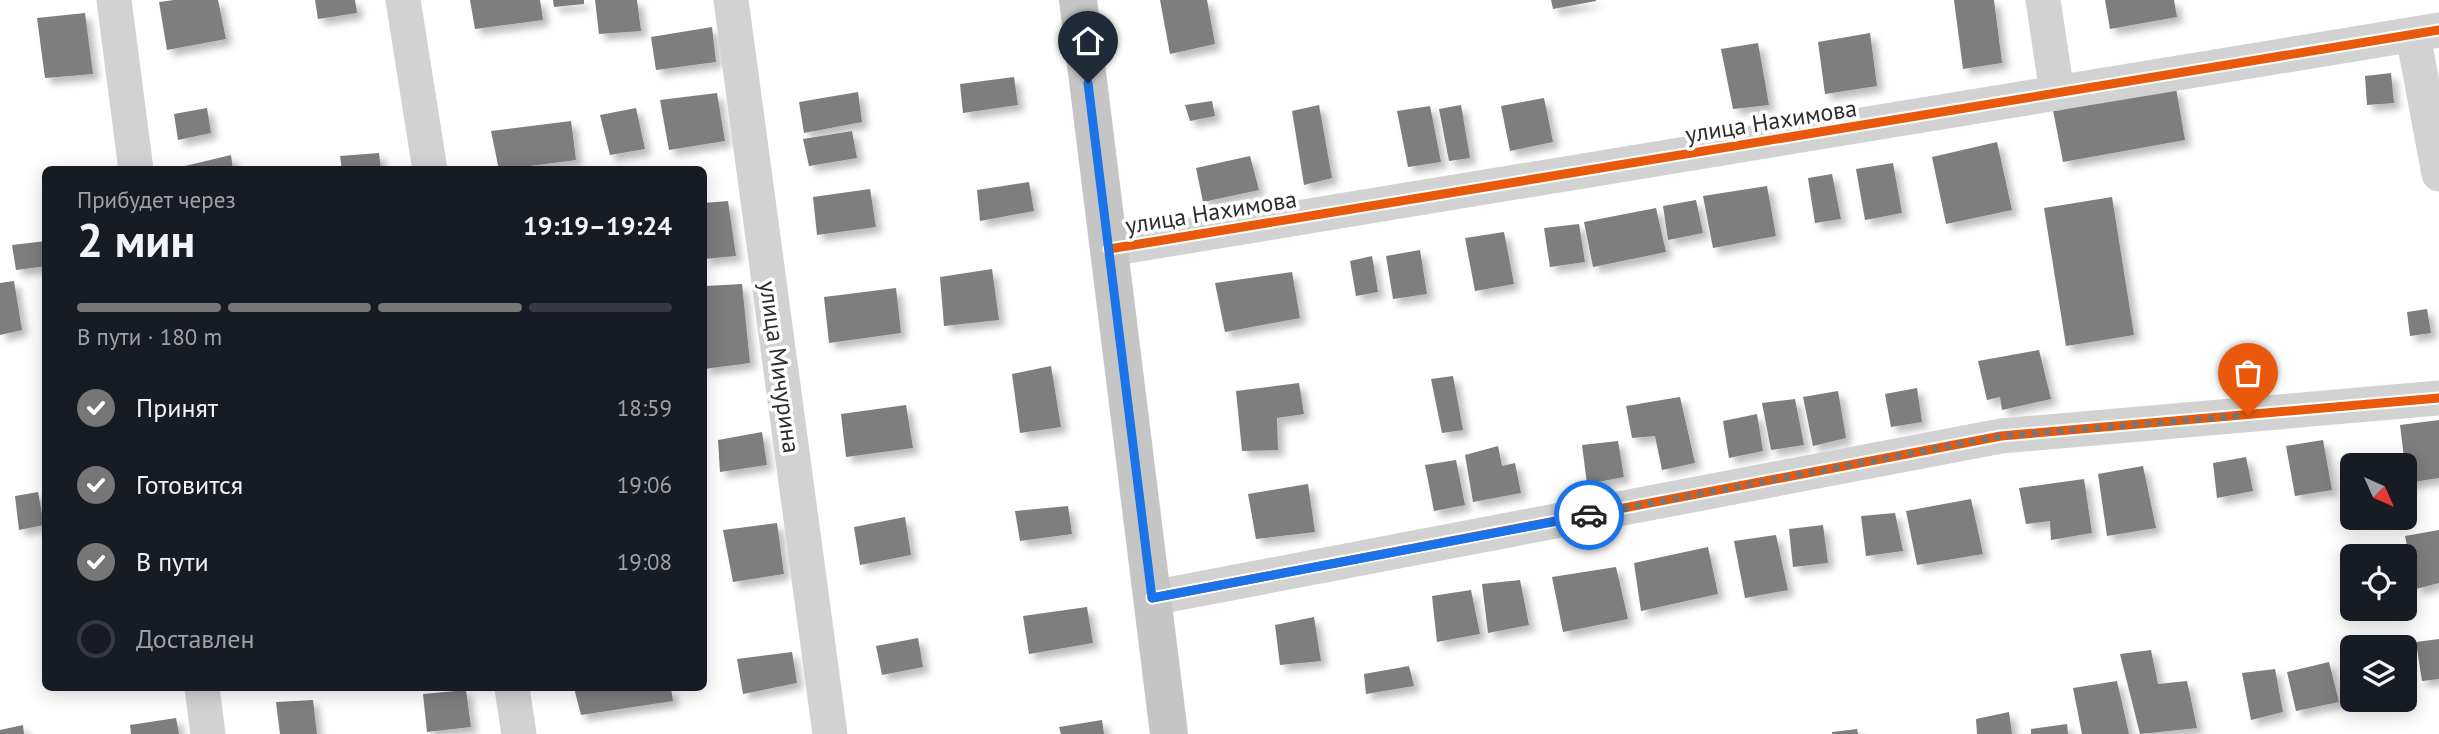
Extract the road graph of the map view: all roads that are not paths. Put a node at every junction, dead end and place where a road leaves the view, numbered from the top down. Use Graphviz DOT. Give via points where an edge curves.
graph roads {
  1 [pos="114,0"];
  2 [pos="403,0"];
  3 [pos="731,0"];
  4 [pos="1078,0"];
  5 [pos="2043,0"];
  6 [pos="2426,32"];
  7 [pos="2057,93"];
  8 [pos="135,166"];
  9 [pos="429,166"];
  10 [pos="2439,174"];
  11 [pos="1109,249"];
  12 [pos="2439,398"];
  13 [pos="1152,598"];
  14 [pos="202,691"];
  15 [pos="512,691"];
  16 [pos="208,734"];
  17 [pos="519,734"];
  18 [pos="830,734"];
  19 [pos="1169,734"];
  1 -- 8 [label="street"];
  2 -- 9 [label="street"];
  3 -- 18 [label="street, улица Мичурина"];
  4 -- 11 [label="main road"];
  5 -- 7 [label="street"];
  6 -- 7 [label="street, улица Нахимова"];
  6 -- 10 [label="street"];
  7 -- 11 [label="street, улица Нахимова"];
  11 -- 13 [label="main road"];
  12 -- 13 [label="street" via="2001,436"];
  13 -- 19 [label="main road"];
  14 -- 16 [label="street"];
  15 -- 17 [label="street"];
}
